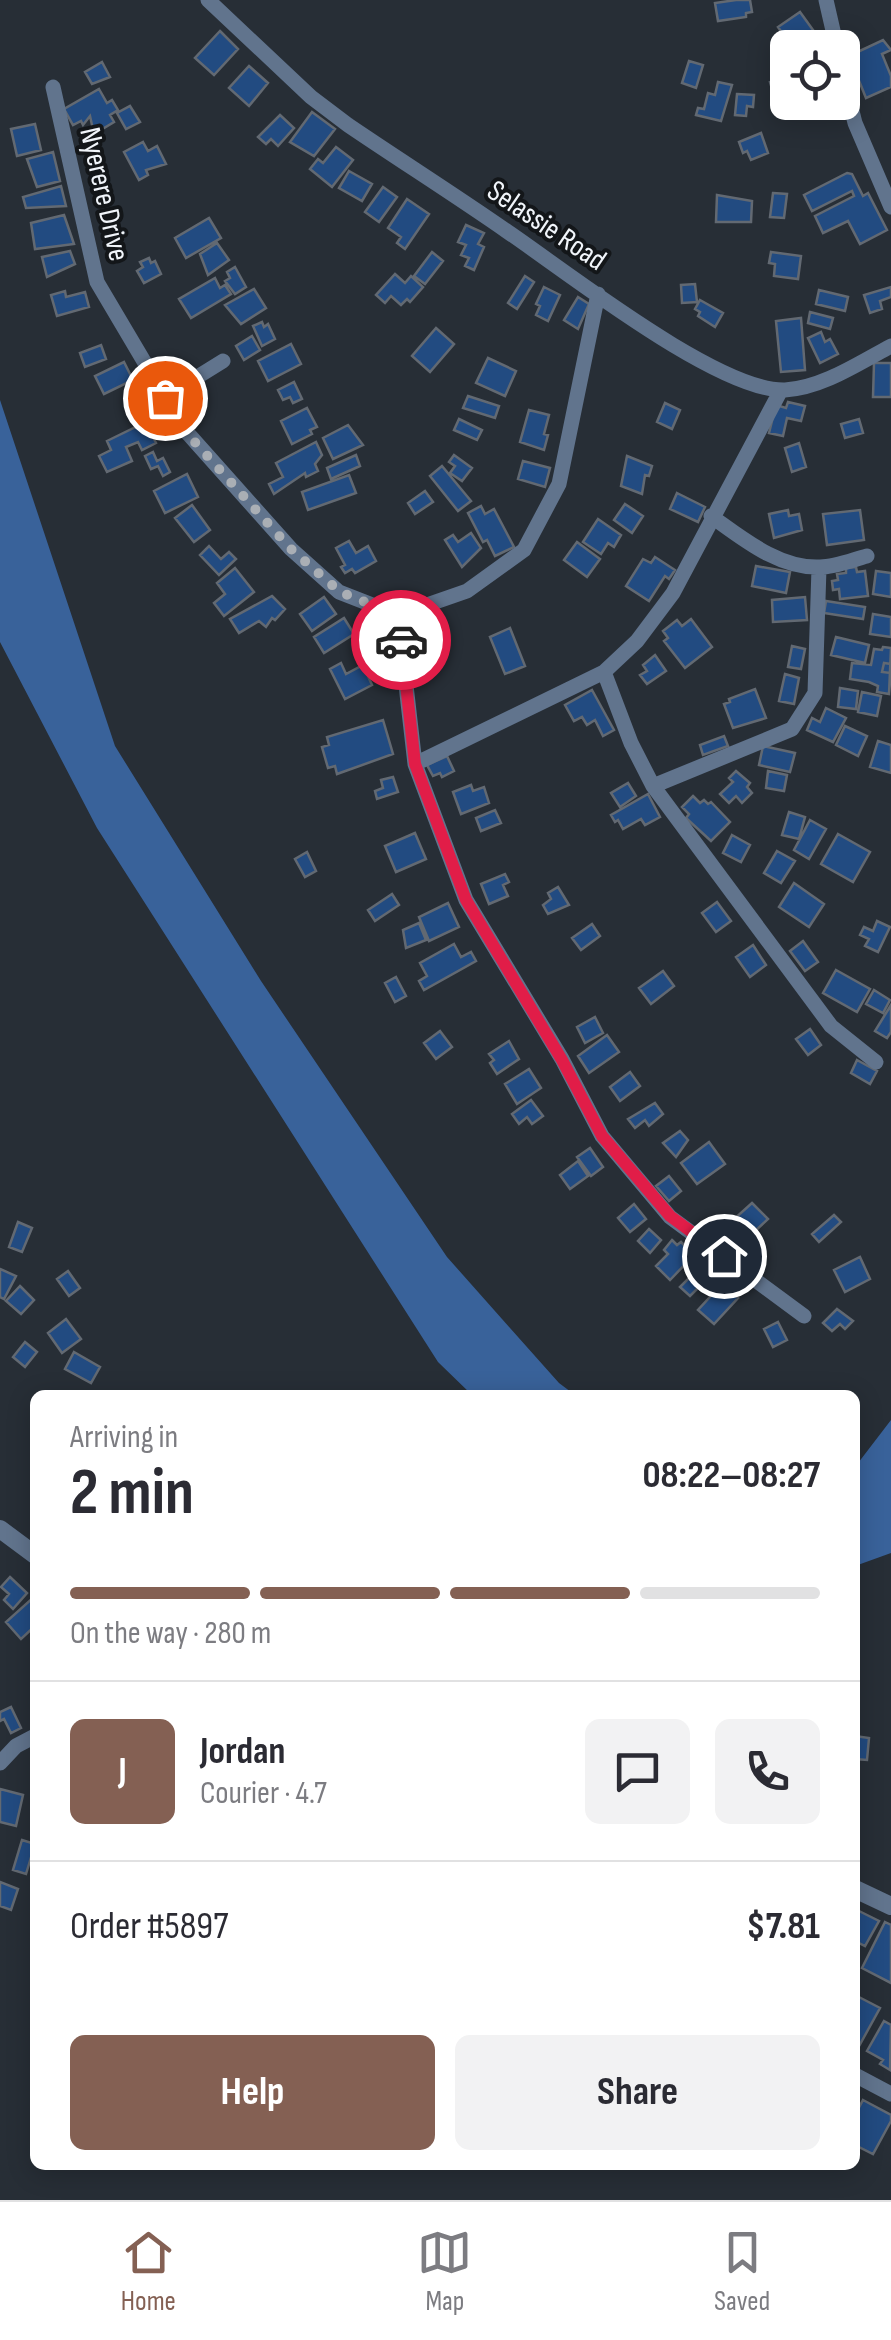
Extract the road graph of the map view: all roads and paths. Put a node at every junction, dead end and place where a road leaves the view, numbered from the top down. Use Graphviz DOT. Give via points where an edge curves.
graph roads {
  1 [pos="208,0"];
  2 [pos="826,0"];
  3 [pos="833,30"];
  4 [pos="53,87"];
  5 [pos="854,120"];
  6 [pos="891,207"];
  7 [pos="598,294"];
  8 [pos="891,346"];
  9 [pos="224,361"];
  10 [pos="781,390"];
  11 [pos="165,398"];
  12 [pos="711,516"];
  13 [pos="867,556"];
  14 [pos="819,568"];
  15 [pos="398,615"];
  16 [pos="604,672"];
  17 [pos="415,764"];
  18 [pos="653,786"];
  19 [pos="876,1062"];
  20 [pos="804,1316"];
  21 [pos="0,1528"];
  22 [pos="30,1551"];
  23 [pos="30,1739"];
  24 [pos="0,1763"];
  25 [pos="860,1891"];
  26 [pos="891,1906"];
  27 [pos="860,2078"];
  28 [pos="891,2094"];
  1 -- 7 [label="street, Selassie Road" via="348,126"];
  2 -- 3 [label="street"];
  4 -- 11 [label="street, Nyerere Drive" via="97,282"];
  5 -- 6 [label="street"];
  7 -- 10 [label="street, Selassie Road" via="711,366"];
  7 -- 15 [label="street" via="559,484 524,550 467,591"];
  8 -- 10 [label="street, Selassie Road" via="840,374"];
  9 -- 11 [label="street"];
  10 -- 12 [label="street"];
  11 -- 15 [label="street, Nyerere Drive" via="184,430 291,549 340,592"];
  12 -- 14 [label="street" via="752,546"];
  12 -- 16 [label="street" via="673,594"];
  13 -- 14 [label="street"];
  14 -- 18 [label="street" via="814,693 792,729"];
  15 -- 17 [label="street"];
  16 -- 17 [label="street"];
  16 -- 18 [label="street"];
  17 -- 20 [label="street" via="466,900 602,1136 670,1216"];
  18 -- 19 [label="street" via="830,1026"];
  21 -- 22 [label="street"];
  23 -- 24 [label="street"];
  25 -- 26 [label="street"];
  27 -- 28 [label="street"];
}
